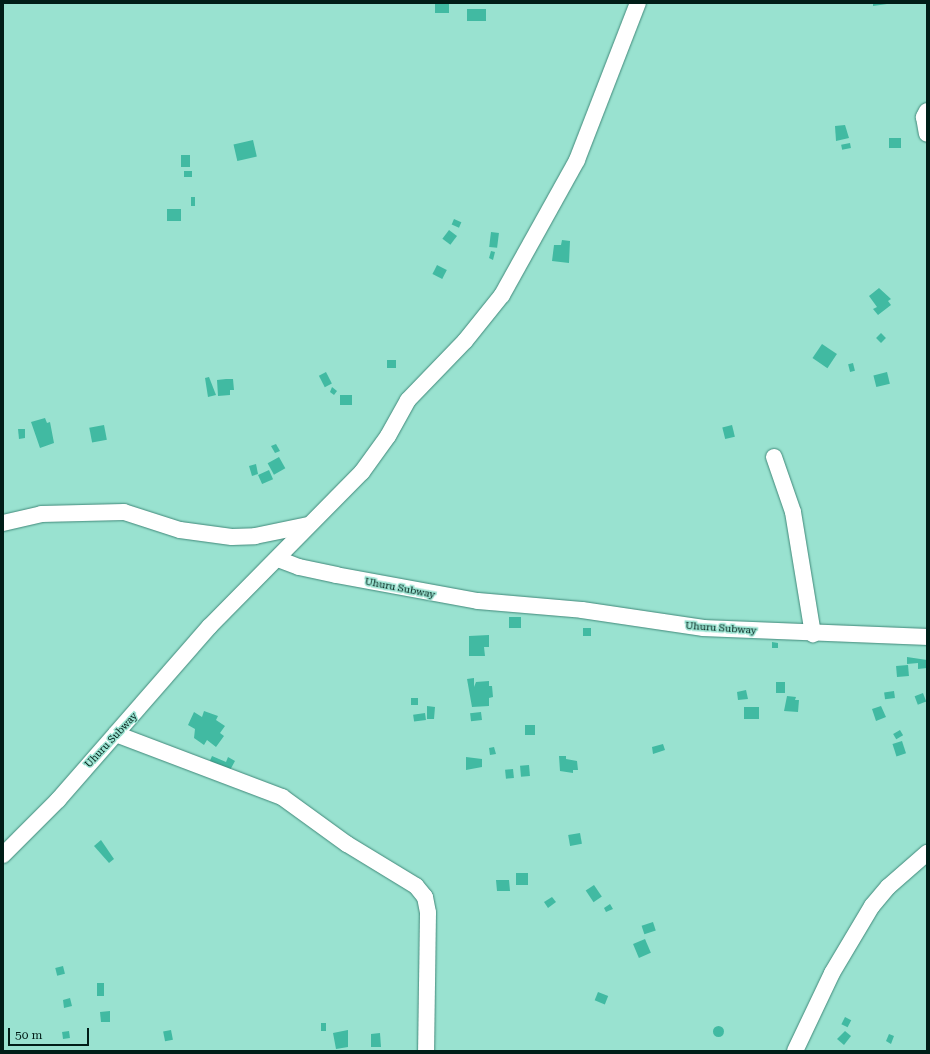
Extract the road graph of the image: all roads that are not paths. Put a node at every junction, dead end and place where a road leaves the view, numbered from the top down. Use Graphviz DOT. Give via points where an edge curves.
graph roads {
  1 [pos="638,3"];
  2 [pos="927,111"];
  3 [pos="927,134"];
  4 [pos="774,457"];
  5 [pos="3,523"];
  6 [pos="308,525"];
  7 [pos="278,559"];
  8 [pos="814,634"];
  9 [pos="927,637"];
  10 [pos="116,734"];
  11 [pos="927,853"];
  12 [pos="3,855"];
  13 [pos="426,1051"];
  14 [pos="795,1051"];
  1 -- 6 [label="street" via="577,160 508,285 465,341 408,400 373,459 334,502"];
  2 -- 3 [label="street" via="924,117"];
  4 -- 8 [label="street" via="793,512"];
  5 -- 6 [label="street" via="41,514 124,512 180,530 232,537 255,536"];
  6 -- 7 [label="street"];
  7 -- 8 [label="street, Uhuru Subway" via="306,569 455,598 582,610 704,628"];
  7 -- 10 [label="street, Uhuru Subway" via="209,627"];
  8 -- 9 [label="street, Uhuru Subway"];
  10 -- 12 [label="street, Uhuru Subway" via="47,813"];
  10 -- 13 [label="street" via="282,797 347,844 416,886 425,897 428,913"];
  11 -- 14 [label="street" via="888,887 872,906 832,973"];
}
